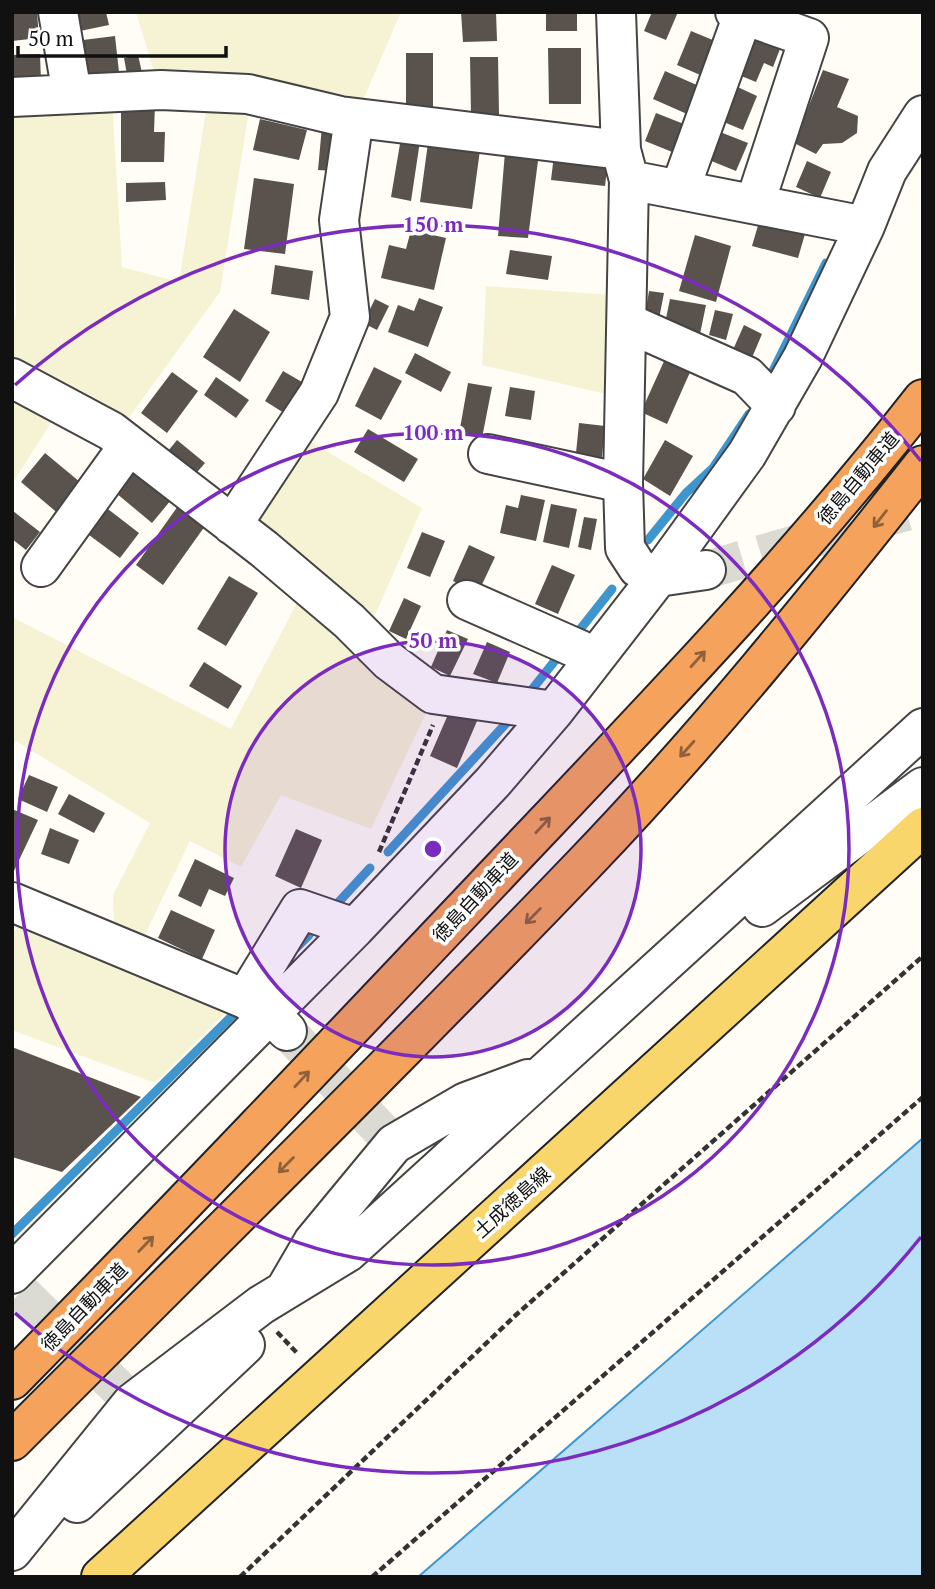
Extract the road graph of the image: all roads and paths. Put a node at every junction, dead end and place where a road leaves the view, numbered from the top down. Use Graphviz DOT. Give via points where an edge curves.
graph roads {
  1 [pos="58,12"];
  2 [pos="616,12"];
  3 [pos="739,14"];
  4 [pos="72,94"];
  5 [pos="12,97"];
  6 [pos="923,115"];
  7 [pos="354,118"];
  8 [pos="625,165"];
  9 [pos="680,189"];
  10 [pos="755,203"];
  11 [pos="865,226"];
  12 [pos="628,323"];
  13 [pos="12,378"];
  14 [pos="923,399"];
  15 [pos="776,407"];
  16 [pos="129,445"];
  17 [pos="488,454"];
  18 [pos="923,465"];
  19 [pos="623,483"];
  20 [pos="232,525"];
  21 [pos="41,567"];
  22 [pos="706,570"];
  23 [pos="658,577"];
  24 [pos="467,600"];
  25 [pos="596,657"];
  26 [pos="445,697"];
  27 [pos="554,711"];
  28 [pos="923,728"];
  29 [pos="923,787"];
  30 [pos="923,827"];
  31 [pos="389,892"];
  32 [pos="12,902"];
  33 [pos="355,928"];
  34 [pos="923,956"];
  35 [pos="267,1015"];
  36 [pos="550,1070"];
  37 [pos="923,1097"];
  38 [pos="348,1252"];
  39 [pos="15,1283"];
  40 [pos="283,1293"];
  41 [pos="280,1334"];
  42 [pos="302,1358"];
  43 [pos="12,1380"];
  44 [pos="12,1441"];
  45 [pos="15,1549"];
  46 [pos="101,1577"];
  47 [pos="240,1577"];
  48 [pos="372,1577"];
  1 -- 4 [label="street"];
  2 -- 8 [label="street"];
  3 -- 9 [label="street"];
  3 -- 10 [label="street" via="809,38"];
  4 -- 5 [label="street"];
  4 -- 7 [label="street" via="162,90 248,94"];
  6 -- 11 [label="street" via="887,171"];
  7 -- 8 [label="street"];
  7 -- 20 [label="street" via="339,220 350,317 319,393"];
  8 -- 9 [label="street"];
  8 -- 12 [label="street"];
  9 -- 10 [label="street"];
  10 -- 11 [label="street"];
  11 -- 15 [label="street"];
  12 -- 15 [label="street" via="747,376"];
  12 -- 19 [label="street"];
  13 -- 16 [label="street"];
  43 -- 14 [label="highway, 徳島自動車道, one-way" via="675,684 790,558"];
  15 -- 23 [label="street"];
  16 -- 20 [label="street"];
  16 -- 21 [label="street"];
  17 -- 19 [label="street"];
  18 -- 44 [label="highway, one-way" via="723,710 586,863"];
  19 -- 23 [label="street" via="625,548 638,568"];
  20 -- 26 [label="street" via="349,621 389,662 433,694"];
  22 -- 23 [label="street"];
  23 -- 25 [label="street"];
  24 -- 25 [label="street"];
  25 -- 27 [label="street"];
  26 -- 27 [label="street"];
  26 -- 31 [label="path" via="376,859"];
  27 -- 31 [label="street"];
  28 -- 36 [label="street"];
  29 -- 36 [label="street"];
  30 -- 46 [label="main road, 土成徳島線"];
  31 -- 33 [label="street"];
  32 -- 35 [label="street"];
  33 -- 35 [label="street"];
  33 -- 35 [label="street" via="300,909"];
  34 -- 47 [label="path" via="517,1314"];
  35 -- 39 [label="street"];
  36 -- 38 [label="street"];
  36 -- 40 [label="street" via="466,1102 394,1144 313,1242"];
  37 -- 48 [label="path"];
  38 -- 40 [label="street"];
  38 -- 45 [label="street" via="82,1499"];
  40 -- 45 [label="street" via="127,1398"];
  41 -- 42 [label="path"];
}
